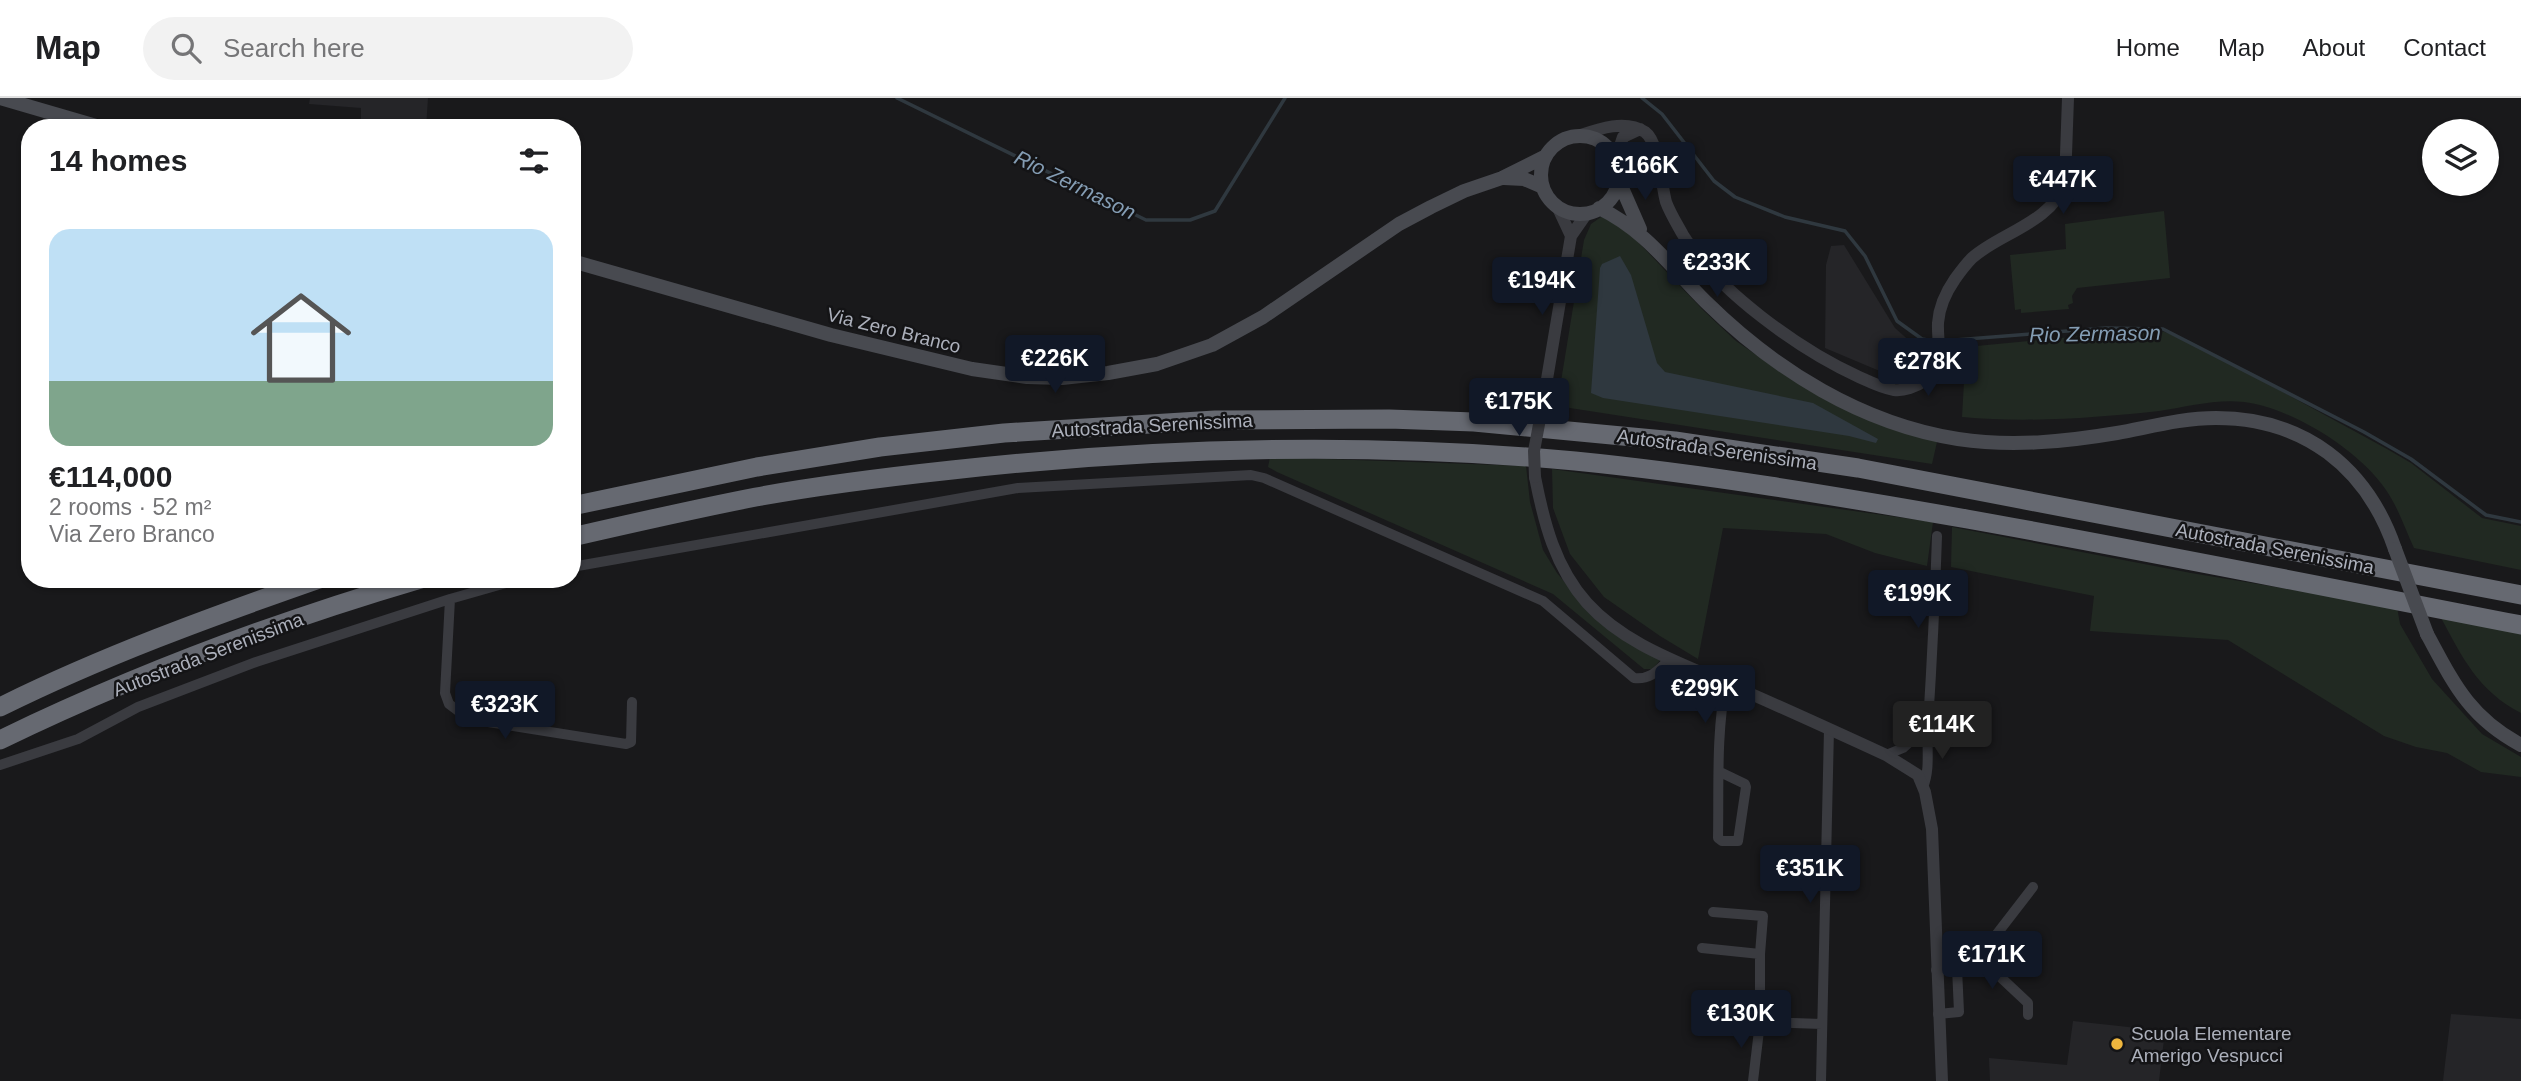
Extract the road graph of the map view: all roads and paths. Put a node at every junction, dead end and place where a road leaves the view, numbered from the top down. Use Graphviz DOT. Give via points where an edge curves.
graph roads {
  1 [pos="2068,98"];
  2 [pos="0,99"];
  3 [pos="71,119"];
  4 [pos="1640,129"];
  5 [pos="1578,136"];
  6 [pos="1546,156"];
  7 [pos="1616,158"];
  8 [pos="1502,178"];
  9 [pos="1619,181"];
  10 [pos="1543,187"];
  11 [pos="1557,205"];
  12 [pos="1593,211"];
  13 [pos="1571,236"];
  14 [pos="1644,236"];
  15 [pos="581,264"];
  16 [pos="581,504"];
  17 [pos="581,535"];
  18 [pos="1937,536"];
  19 [pos="581,565"];
  20 [pos="293,588"];
  21 [pos="392,588"];
  22 [pos="488,588"];
  23 [pos="2521,595"];
  24 [pos="450,599"];
  25 [pos="2521,625"];
  26 [pos="1670,659"];
  27 [pos="1726,683"];
  28 [pos="632,702"];
  29 [pos="0,707"];
  30 [pos="1927,726"];
  31 [pos="1829,729"];
  32 [pos="0,740"];
  33 [pos="2521,745"];
  34 [pos="1886,755"];
  35 [pos="0,765"];
  36 [pos="1720,772"];
  37 [pos="1923,787"];
  38 [pos="2033,887"];
  39 [pos="1713,912"];
  40 [pos="1702,948"];
  41 [pos="1760,954"];
  42 [pos="1979,957"];
  43 [pos="1957,968"];
  44 [pos="1936,970"];
  45 [pos="1938,1014"];
  46 [pos="2028,1015"];
  47 [pos="1760,1022"];
  48 [pos="1822,1024"];
  49 [pos="1753,1081"];
  50 [pos="1821,1081"];
  51 [pos="1942,1081"];
  1 -- 4 [label="street" via="2061,196 1972,258 1943,299 1937,366 1924,382 1895,390 1810,351 1727,285 1688,242 1667,204 1654,143"];
  2 -- 3 [label="main road"];
  4 -- 5 [label="street" via="1615,126"];
  4 -- 7 [label="street" via="1623,138"];
  5 -- 6 [label="main road" via="1563,140"];
  5 -- 7 [label="main road" via="1598,140"];
  6 -- 8 [label="main road, Via Zero Branco"];
  6 -- 10 [label="main road"];
  7 -- 9 [label="main road"];
  8 -- 10 [label="main road" via="1524,179"];
  8 -- 15 [label="main road, Via Zero Branco" via="1464,191 1399,224 1264,317 1212,345 1157,364 1062,378 1022,377 959,366 831,335"];
  9 -- 12 [label="main road" via="1610,200"];
  9 -- 14 [label="main road"];
  10 -- 11 [label="main road"];
  11 -- 12 [label="main road" via="1571,212"];
  11 -- 13 [label="street"];
  12 -- 13 [label="street"];
  12 -- 14 [label="main road" via="1625,222"];
  13 -- 26 [label="street, bridge" via="1534,451 1545,527 1560,564 1586,602 1620,632"];
  14 -- 33 [label="main road, bridge" via="1717,313 1771,358 1842,401 1917,430 1958,439 2028,443 2214,418 2260,422 2316,444 2349,469 2379,510 2427,634 2454,683 2485,722"];
  16 -- 23 [label="highway, Autostrada Serenissima" via="757,467 1004,433 1215,420 1474,422 1675,441 1858,468"];
  17 -- 25 [label="highway, Autostrada Serenissima" via="760,496 1007,463 1233,451 1465,453 1768,485 2043,532"];
  18 -- 30 [label="street"];
  19 -- 26 [label="street" via="1018,488 1251,475 1543,601 1634,678 1652,676"];
  20 -- 29 [label="highway, Autostrada Serenissima" via="213,616"];
  21 -- 32 [label="highway, Autostrada Serenissima" via="218,648"];
  22 -- 24 [label="street"];
  24 -- 28 [label="street" via="445,693 449,704 469,719 626,744 631,742"];
  24 -- 35 [label="street" via="256,662 138,707 78,740"];
  26 -- 27 [label="street"];
  27 -- 31 [label="street"];
  27 -- 36 [label="street"];
  30 -- 34 [label="street" via="1903,748"];
  30 -- 37 [label="street"];
  31 -- 34 [label="street"];
  31 -- 48 [label="street"];
  34 -- 37 [label="street" via="1918,775"];
  36 -- 36 [label="street" via="1718,838 1738,841 1746,787"];
  37 -- 44 [label="street" via="1932,829"];
  38 -- 42 [label="street"];
  39 -- 41 [label="street" via="1763,916"];
  40 -- 41 [label="street"];
  41 -- 47 [label="street"];
  42 -- 43 [label="street"];
  42 -- 46 [label="street" via="2028,1003"];
  43 -- 44 [label="street"];
  43 -- 45 [label="street" via="1959,1012"];
  44 -- 45 [label="street"];
  45 -- 51 [label="street"];
  47 -- 48 [label="street"];
  47 -- 49 [label="street"];
  48 -- 50 [label="street"];
}
